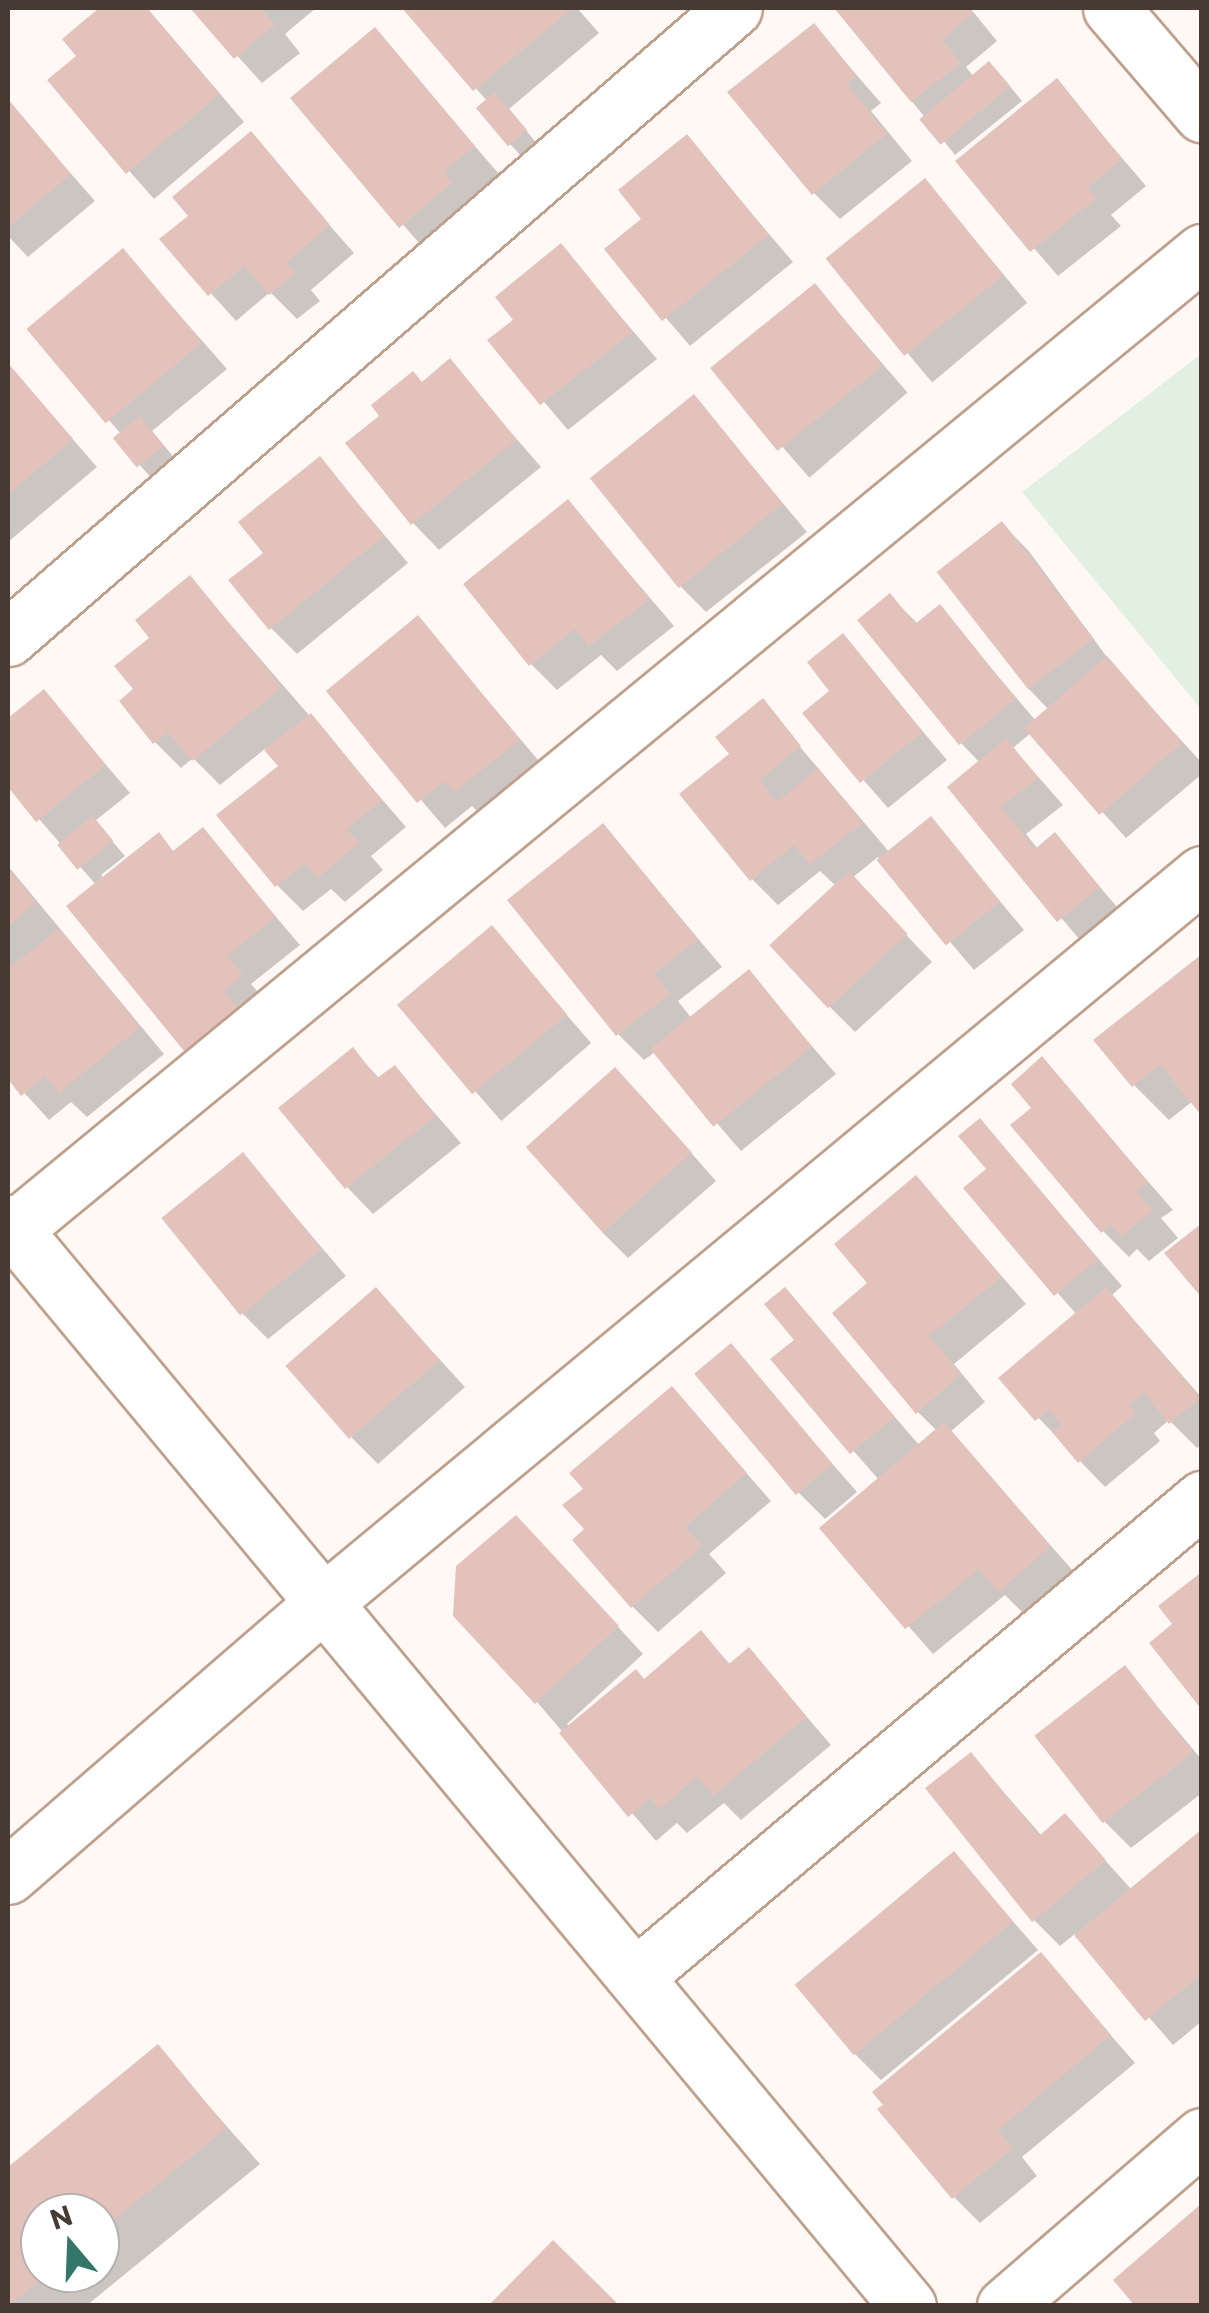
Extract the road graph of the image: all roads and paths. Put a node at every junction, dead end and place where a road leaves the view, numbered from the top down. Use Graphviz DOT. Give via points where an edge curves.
graph roads {
  1 [pos="734,8"];
  2 [pos="1111,8"];
  3 [pos="1202,114"];
  4 [pos="1202,252"];
  5 [pos="8,638"];
  6 [pos="1202,874"];
  7 [pos="10,1226"];
  8 [pos="1202,1500"];
  9 [pos="322,1602"];
  10 [pos="8,1876"];
  11 [pos="635,1977"];
  12 [pos="1202,2136"];
  13 [pos="908,2306"];
  14 [pos="1006,2306"];
  1 -- 5 [label="street"];
  2 -- 3 [label="street"];
  4 -- 7 [label="street"];
  6 -- 9 [label="street"];
  7 -- 9 [label="street"];
  8 -- 11 [label="street"];
  9 -- 10 [label="street"];
  9 -- 11 [label="street"];
  11 -- 13 [label="street"];
  12 -- 14 [label="street"];
}
